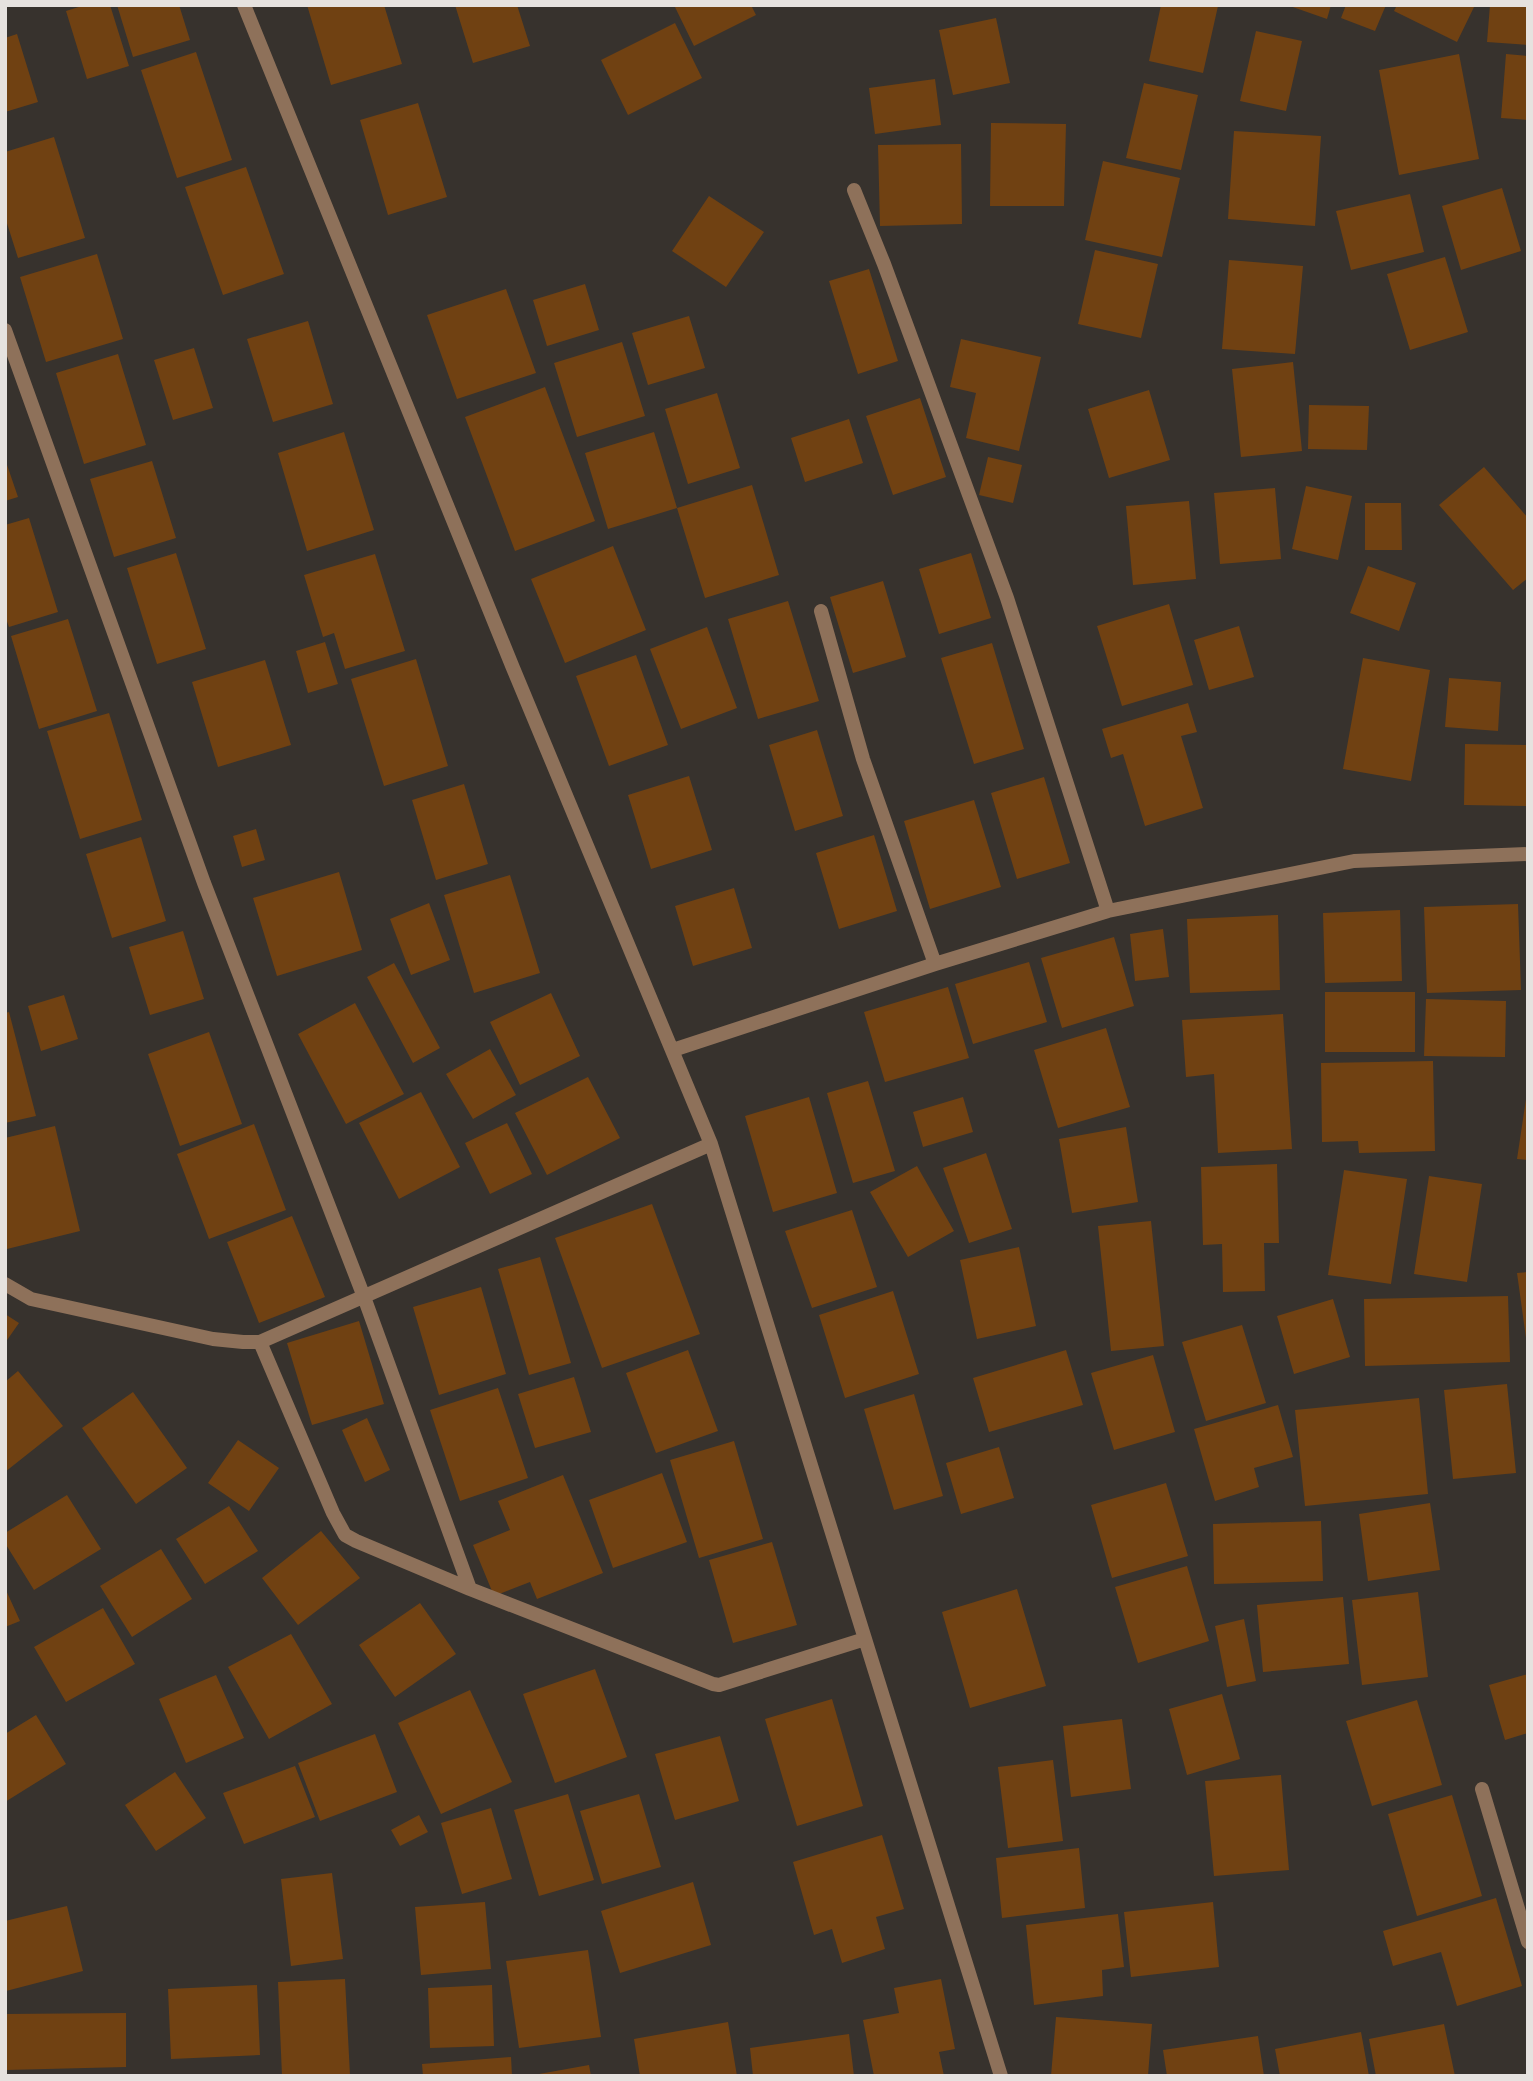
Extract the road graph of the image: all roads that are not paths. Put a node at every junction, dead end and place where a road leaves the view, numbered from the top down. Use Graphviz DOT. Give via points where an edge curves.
graph roads {
  1 [pos="244,5"];
  2 [pos="854,190"];
  3 [pos="5,330"];
  4 [pos="821,611"];
  5 [pos="1528,854"];
  6 [pos="1108,911"];
  7 [pos="935,964"];
  8 [pos="673,1050"];
  9 [pos="711,1144"];
  10 [pos="5,1284"];
  11 [pos="364,1297"];
  12 [pos="260,1342"];
  13 [pos="470,1589"];
  14 [pos="865,1639"];
  15 [pos="1482,1789"];
  16 [pos="1528,1942"];
  17 [pos="1001,2076"];
  1 -- 8 [label="street"];
  2 -- 6 [label="street" via="1007,598"];
  3 -- 11 [label="street" via="204,883"];
  4 -- 7 [label="street" via="863,759"];
  5 -- 6 [label="street" via="1354,861"];
  6 -- 7 [label="street"];
  7 -- 8 [label="street"];
  8 -- 9 [label="street"];
  9 -- 11 [label="street"];
  9 -- 14 [label="street"];
  10 -- 12 [label="street" via="31,1299 213,1339"];
  11 -- 12 [label="street"];
  11 -- 13 [label="street"];
  12 -- 13 [label="street" via="345,1535"];
  13 -- 14 [label="street" via="719,1685"];
  14 -- 17 [label="street"];
  15 -- 16 [label="street"];
}
